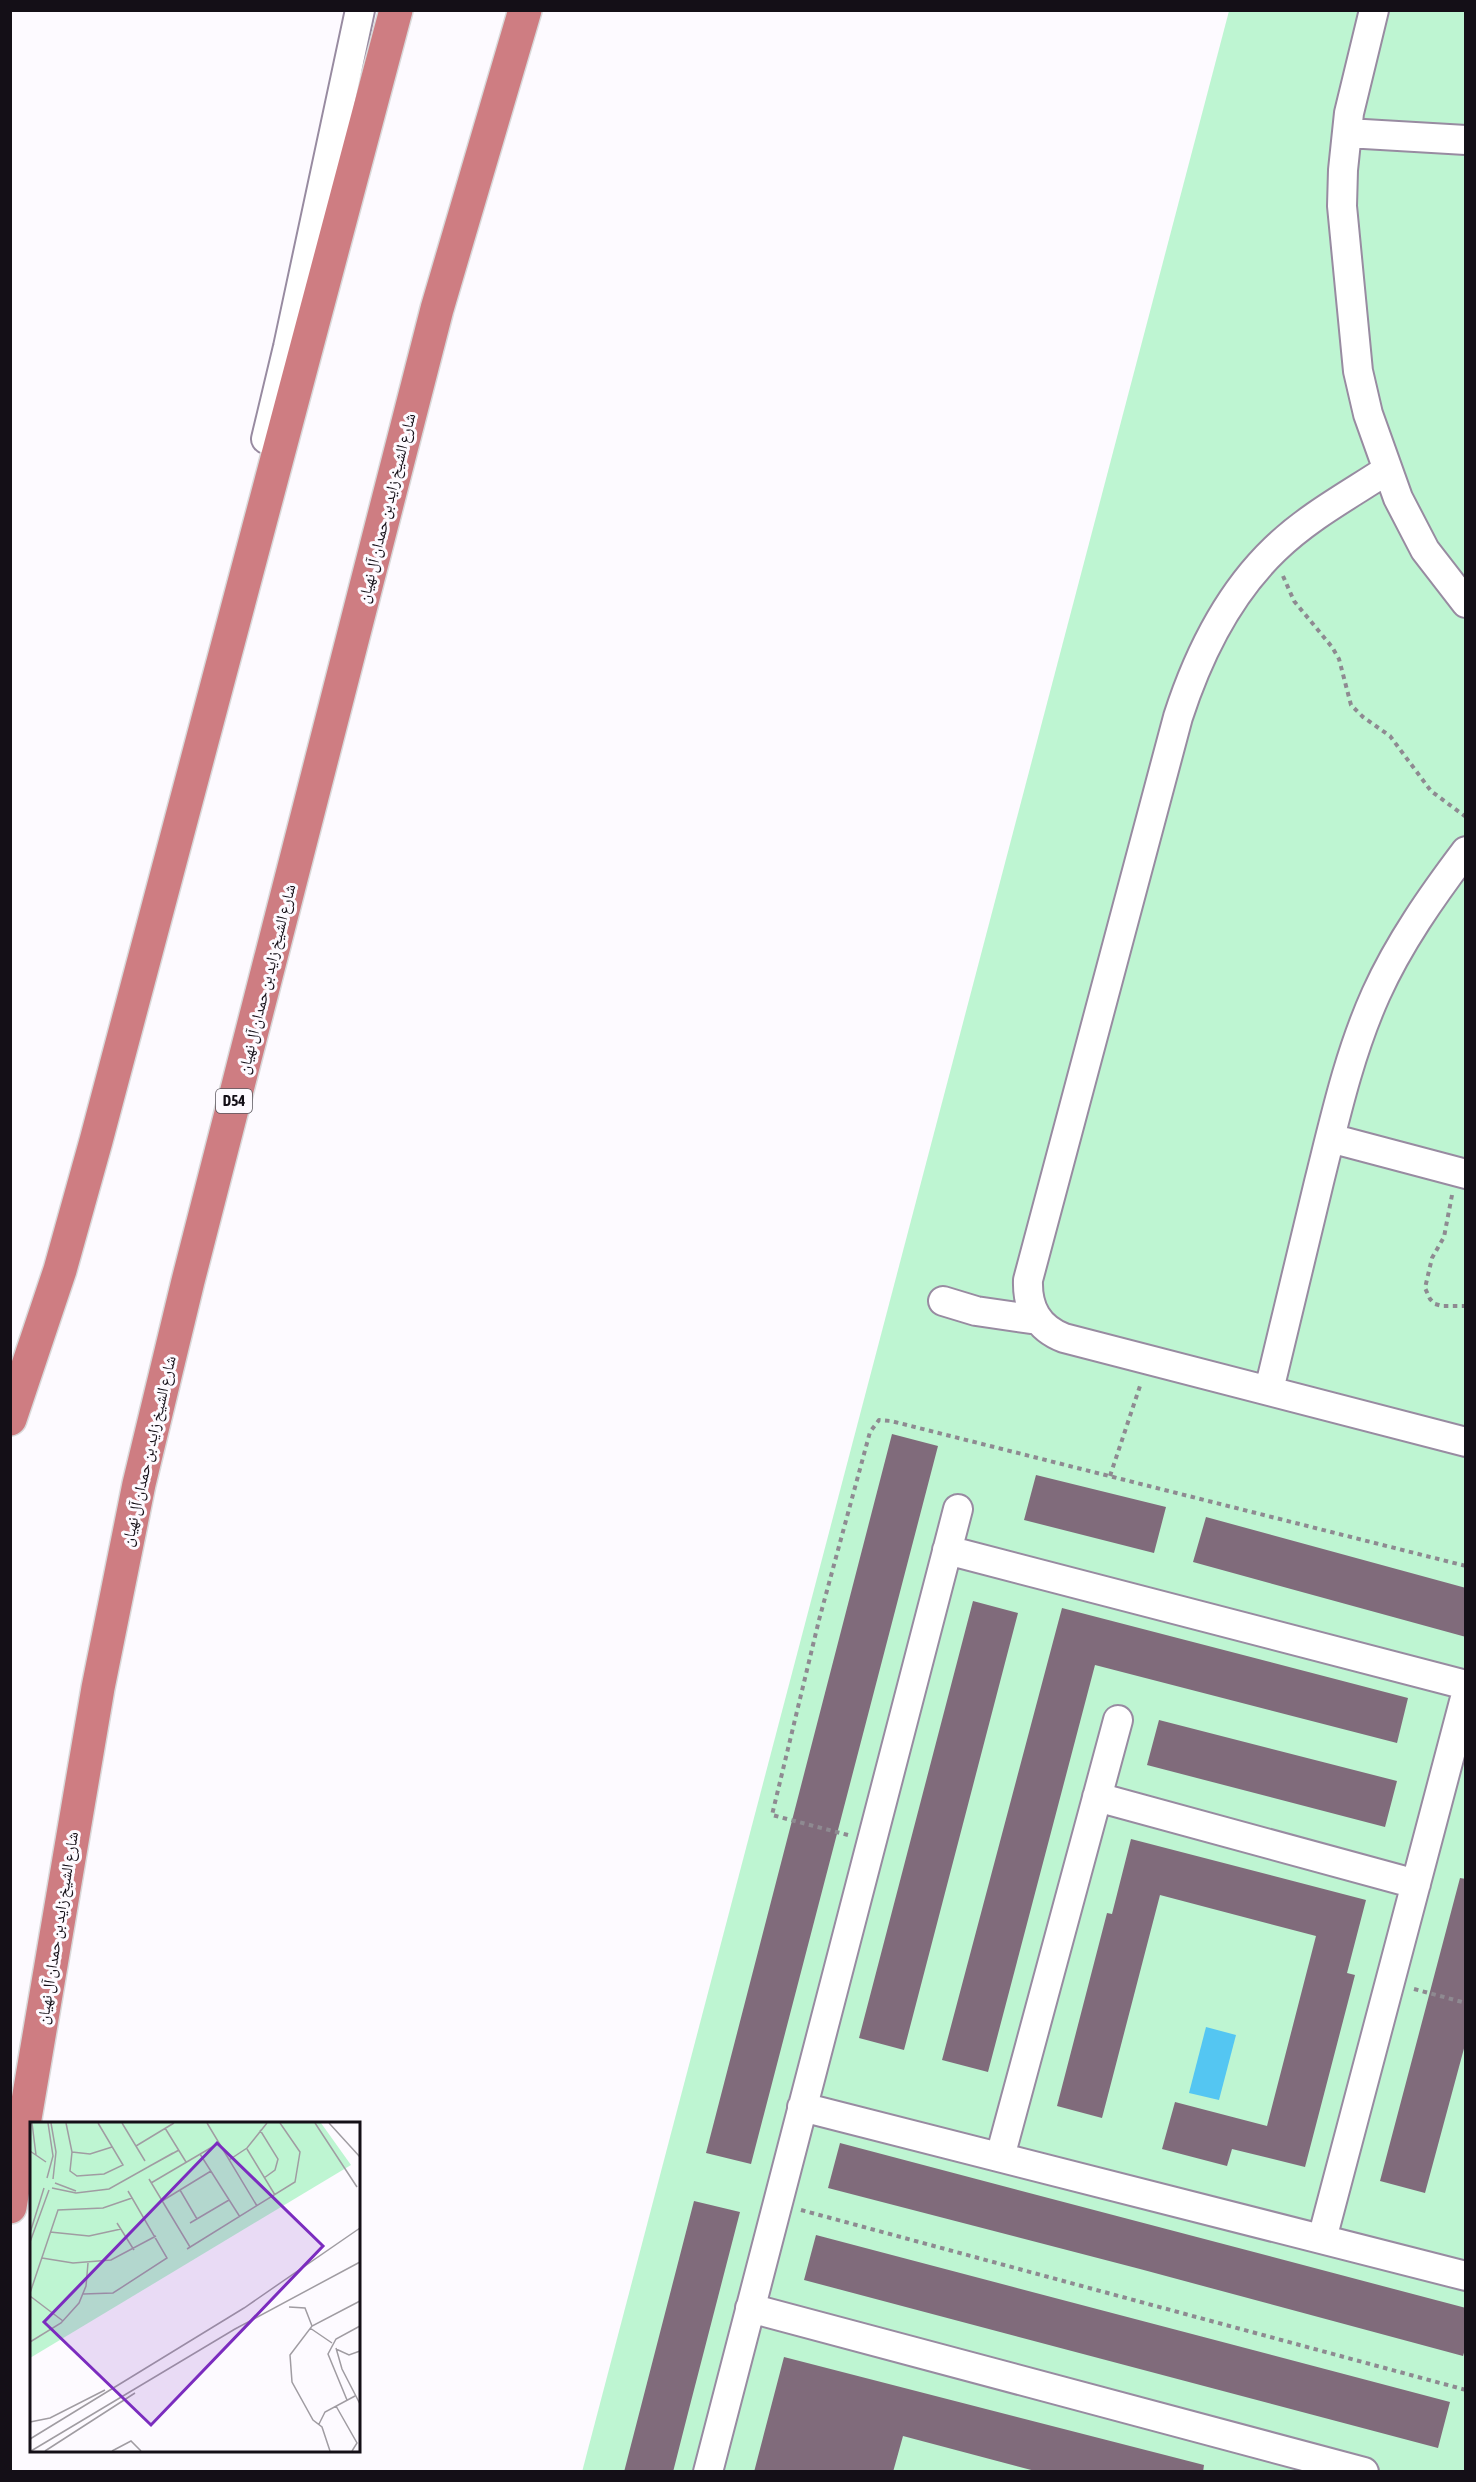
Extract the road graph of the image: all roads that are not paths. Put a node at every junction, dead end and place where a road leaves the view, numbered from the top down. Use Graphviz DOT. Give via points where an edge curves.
graph roads {
  1 [pos="360,10"];
  2 [pos="396,10"];
  3 [pos="525,10"];
  4 [pos="1374,10"];
  5 [pos="1347,133"];
  6 [pos="1466,140"];
  7 [pos="1387,470"];
  8 [pos="1466,603"];
  9 [pos="178,831"];
  10 [pos="1466,851"];
  11 [pos="1330,1138"];
  12 [pos="1462,1173"];
  13 [pos="943,1301"];
  14 [pos="1038,1320"];
  15 [pos="35,1348"];
  16 [pos="10,1370"];
  17 [pos="1269,1390"];
  18 [pos="10,1419"];
  19 [pos="1466,1442"];
  20 [pos="958,1509"];
  21 [pos="947,1550"];
  22 [pos="1466,1685"];
  23 [pos="1466,1694"];
  24 [pos="1118,1720"];
  25 [pos="1097,1797"];
  26 [pos="1416,1884"];
  27 [pos="802,2107"];
  28 [pos="1000,2157"];
  29 [pos="10,2207"];
  30 [pos="1322,2239"];
  31 [pos="1466,2276"];
  32 [pos="750,2308"];
  33 [pos="1270,2459"];
  34 [pos="708,2472"];
  35 [pos="1364,2472"];
  1 -- 9 [label="street" via="288,347 183,766"];
  2 -- 9 [label="highway"];
  3 -- 29 [label="highway, شارع الشيخ زايد بن حمدان آل نهيان / D54" via="438,309 139,1484 98,1688"];
  4 -- 5 [label="street" via="1353,91"];
  5 -- 6 [label="street"];
  5 -- 7 [label="street" via="1342,206 1358,371"];
  7 -- 8 [label="street" via="1425,550"];
  7 -- 14 [label="street" via="1326,509 1276,548 1218,621 1188,684 1028,1280 1029,1302"];
  9 -- 15 [label="highway" via="96,1141"];
  10 -- 11 [label="street" via="1426,906 1376,993"];
  11 -- 12 [label="street"];
  11 -- 17 [label="street"];
  13 -- 14 [label="street" via="997,1315"];
  14 -- 17 [label="street" via="1064,1338"];
  15 -- 16 [label="highway"];
  15 -- 18 [label="highway"];
  17 -- 19 [label="street"];
  20 -- 21 [label="street"];
  21 -- 22 [label="street"];
  21 -- 27 [label="street"];
  23 -- 26 [label="street"];
  24 -- 25 [label="street"];
  25 -- 26 [label="street"];
  25 -- 28 [label="street"];
  26 -- 30 [label="street"];
  27 -- 28 [label="street"];
  27 -- 32 [label="street"];
  28 -- 30 [label="street"];
  30 -- 31 [label="street"];
  32 -- 33 [label="street"];
  32 -- 34 [label="street"];
  33 -- 35 [label="street"];
}
